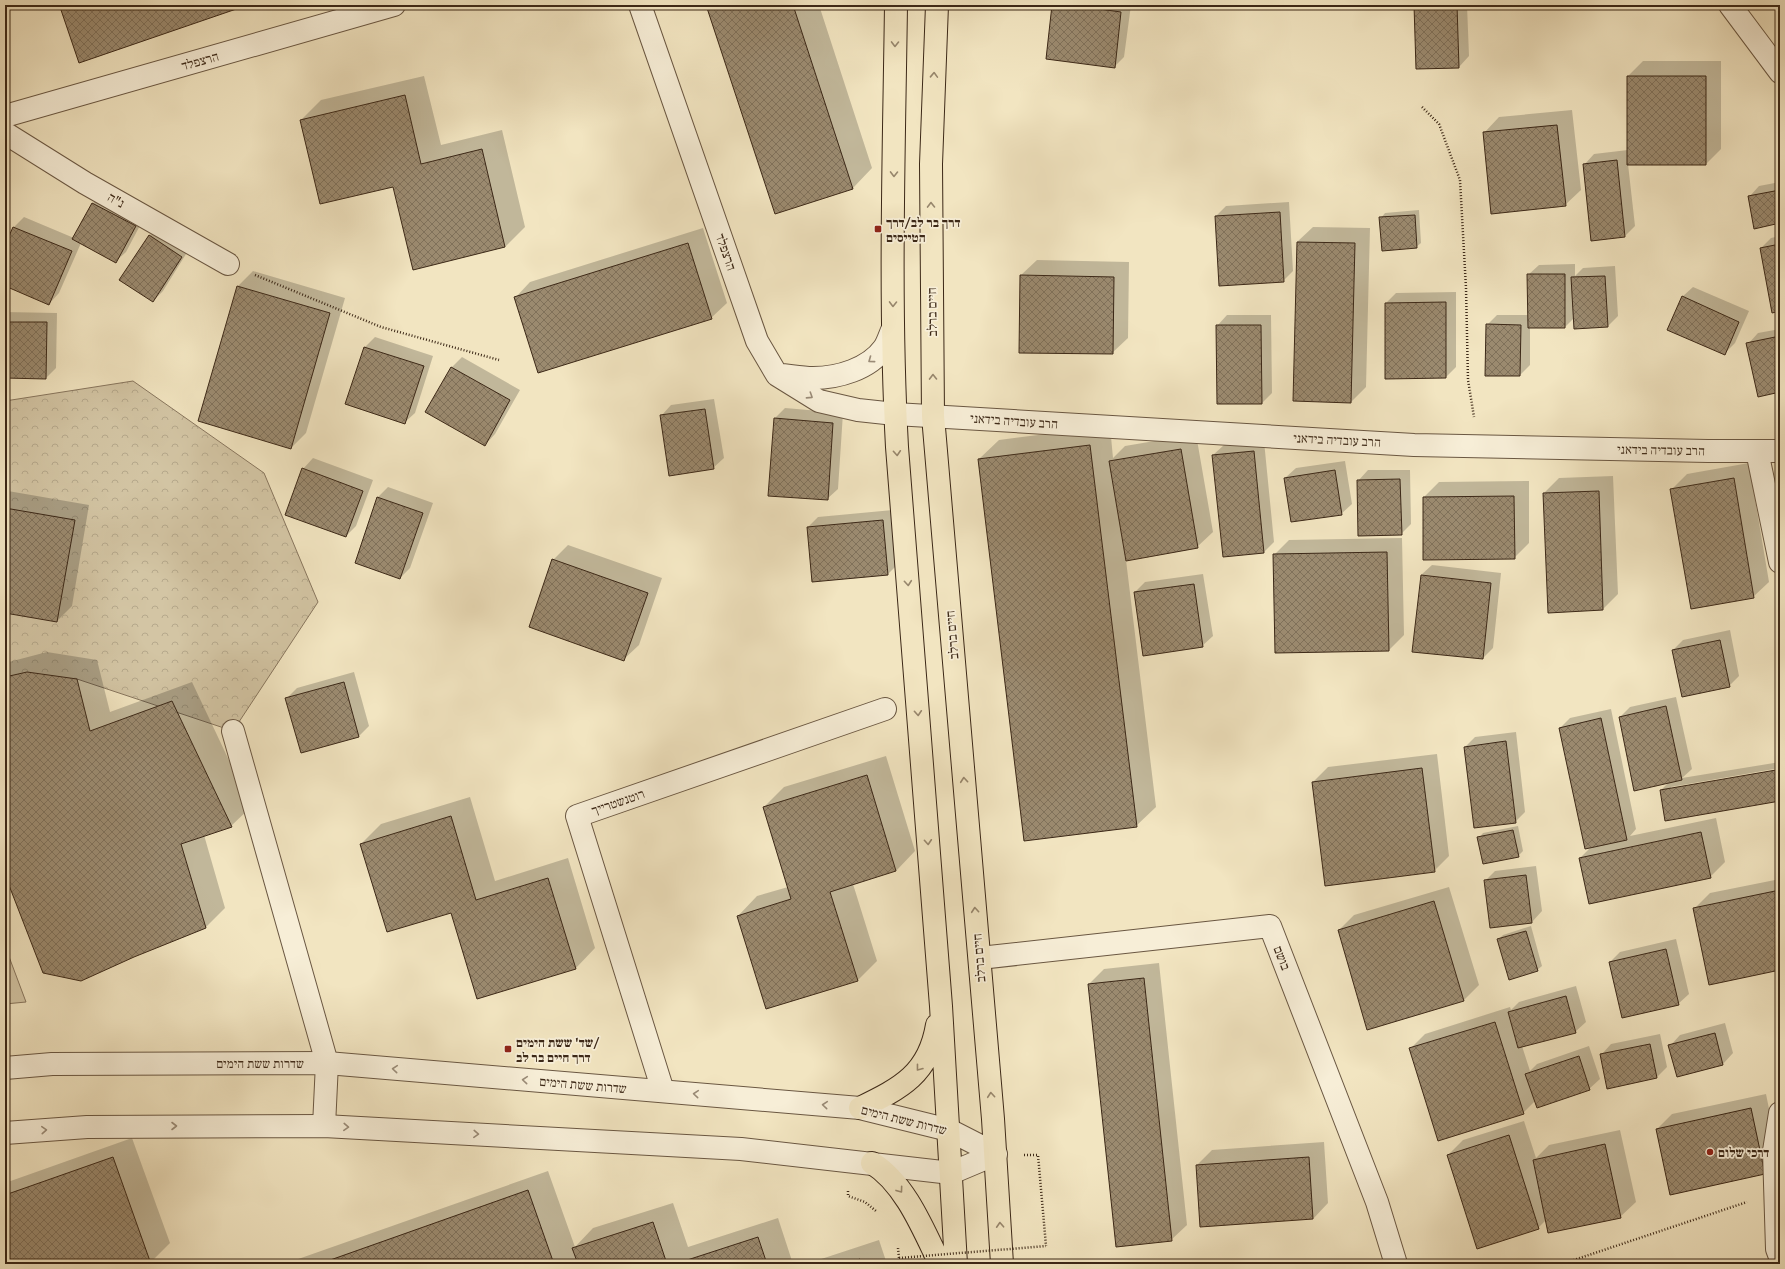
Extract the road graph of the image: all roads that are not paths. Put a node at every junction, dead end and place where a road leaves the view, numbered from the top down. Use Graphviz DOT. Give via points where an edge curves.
graph roads {
  1 [pos="394,5"];
  2 [pos="640,5"];
  3 [pos="896,5"];
  4 [pos="937,5"];
  5 [pos="1730,5"];
  6 [pos="1780,72"];
  7 [pos="5,116"];
  8 [pos="5,133"];
  9 [pos="228,264"];
  10 [pos="893,328"];
  11 [pos="777,375"];
  12 [pos="895,414"];
  13 [pos="933,416"];
  14 [pos="1757,451"];
  15 [pos="1780,451"];
  16 [pos="1780,562"];
  17 [pos="885,709"];
  18 [pos="233,731"];
  19 [pos="980,958"];
  20 [pos="941,1006"];
  21 [pos="327,1063"];
  22 [pos="5,1068"];
  23 [pos="663,1092"];
  24 [pos="860,1108"];
  25 [pos="1780,1112"];
  26 [pos="324,1126"];
  27 [pos="949,1130"];
  28 [pos="5,1133"];
  29 [pos="996,1154"];
  30 [pos="872,1163"];
  31 [pos="951,1173"];
  32 [pos="1780,1256"];
  33 [pos="940,1264"];
  34 [pos="956,1264"];
  35 [pos="1002,1264"];
  36 [pos="1396,1264"];
  1 -- 7 [label="street, הרצפלד"];
  2 -- 11 [label="street, הרצפלד" via="756,342"];
  3 -- 10 [label="main road, one-way"];
  13 -- 4 [label="main road, חיים ברלב, one-way" via="931,164"];
  5 -- 6 [label="street"];
  8 -- 9 [label="street, נ\"ה" via="85,183"];
  10 -- 11 [label="street, one-way" via="884,347 875,358 860,368 844,374 814,378"];
  10 -- 12 [label="main road"];
  11 -- 12 [label="street, הרצפלד, one-way" via="818,401 858,410"];
  12 -- 13 [label="street, הרב עובדיה בידאני"];
  12 -- 20 [label="main road, one-way"];
  13 -- 14 [label="street, הרב עובדיה בידאני" via="1414,445"];
  19 -- 13 [label="main road, חיים ברלב, one-way"];
  14 -- 15 [label="street, הרב עובדיה בידאני"];
  14 -- 16 [label="street"];
  17 -- 23 [label="street, רוטנשטרייך" via="577,816"];
  18 -- 21 [label="street"];
  29 -- 19 [label="main road, חיים ברלב, one-way"];
  19 -- 36 [label="street, בושם" via="1270,926 1377,1202"];
  20 -- 24 [label="main road, one-way" via="935,1039 927,1058 917,1071 885,1097"];
  20 -- 27 [label="main road"];
  21 -- 22 [label="street, שדרות ששת הימים" via="52,1064"];
  23 -- 21 [label="street, שדרות ששת הימים, one-way"];
  21 -- 26 [label="street"];
  24 -- 23 [label="street, שדרות ששת הימים, one-way"];
  24 -- 27 [label="street, שדרות ששת הימים"];
  25 -- 32 [label="street" via="1774,1151 1777,1249"];
  28 -- 26 [label="street, one-way" via="87,1127"];
  26 -- 30 [label="street, one-way" via="741,1149"];
  27 -- 29 [label="street, שדרות ששת הימים"];
  27 -- 31 [label="main road"];
  29 -- 31 [label="street"];
  35 -- 29 [label="main road, חיים ברלב, one-way"];
  30 -- 31 [label="street"];
  30 -- 33 [label="main road, one-way" via="887,1174 903,1194"];
  31 -- 34 [label="main road"];
}
